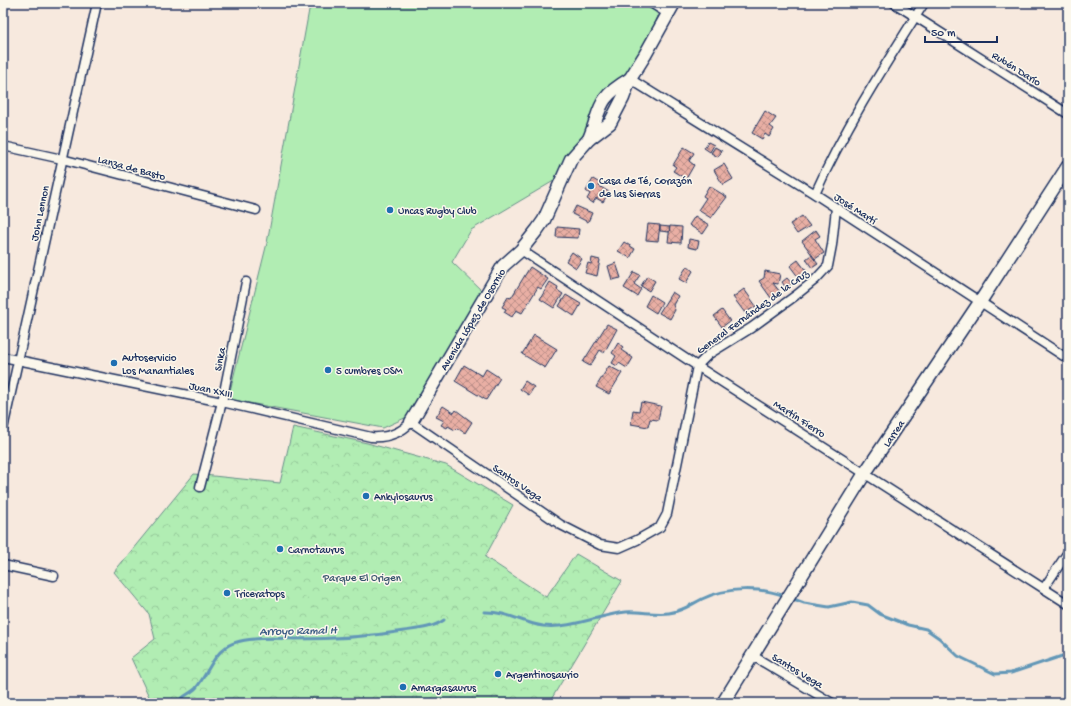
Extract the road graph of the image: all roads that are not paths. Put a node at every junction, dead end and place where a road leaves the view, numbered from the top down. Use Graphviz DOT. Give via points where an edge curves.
graph roads {
  1 [pos="97,3"];
  2 [pos="651,3"];
  3 [pos="894,3"];
  4 [pos="924,3"];
  5 [pos="670,8"];
  6 [pos="915,17"];
  7 [pos="630,80"];
  8 [pos="1068,114"];
  9 [pos="589,139"];
  10 [pos="3,146"];
  11 [pos="62,159"];
  12 [pos="1068,166"];
  13 [pos="815,194"];
  14 [pos="836,208"];
  15 [pos="256,210"];
  16 [pos="521,250"];
  17 [pos="246,282"];
  18 [pos="980,302"];
  19 [pos="3,357"];
  20 [pos="1068,359"];
  21 [pos="18,360"];
  22 [pos="696,366"];
  23 [pos="222,402"];
  24 [pos="411,422"];
  25 [pos="3,427"];
  26 [pos="865,473"];
  27 [pos="200,487"];
  28 [pos="619,548"];
  29 [pos="1068,552"];
  30 [pos="3,565"];
  31 [pos="54,576"];
  32 [pos="1044,588"];
  33 [pos="1068,604"];
  34 [pos="753,656"];
  35 [pos="723,703"];
  36 [pos="832,703"];
  1 -- 11 [label="street, John Lennon"];
  2 -- 5 [label="street"];
  3 -- 6 [label="street, Rubén Darío"];
  4 -- 6 [label="street"];
  5 -- 7 [label="street, Avenida López de Osornio"];
  6 -- 8 [label="street, Rubén Darío"];
  6 -- 13 [label="street" via="831,156"];
  7 -- 9 [label="street, Avenida López de Osornio" via="610,123"];
  7 -- 9 [label="street, Avenida López de Osornio" via="613,89 602,103"];
  7 -- 13 [label="street, José Martí"];
  9 -- 16 [label="street, Avenida López de Osornio" via="571,159 544,220"];
  10 -- 11 [label="street, Lanza de Basto"];
  11 -- 15 [label="street, Lanza de Basto"];
  11 -- 21 [label="street, John Lennon"];
  12 -- 18 [label="street, Larrea"];
  13 -- 14 [label="street, José Martí"];
  14 -- 18 [label="street, José Martí"];
  14 -- 22 [label="street, General Fernández de la Cruz" via="828,266 824,271 795,296 709,354"];
  16 -- 22 [label="street, Martín Fierro"];
  16 -- 24 [label="street, Avenida López de Osornio" via="503,266"];
  17 -- 23 [label="street, Sinka"];
  18 -- 20 [label="street, José Martí"];
  18 -- 26 [label="street, Larrea"];
  19 -- 21 [label="street, Juan XXIII"];
  21 -- 23 [label="street, Juan XXIII"];
  21 -- 25 [label="street, John Lennon"];
  22 -- 26 [label="street, Martín Fierro"];
  22 -- 28 [label="street, General Fernández de la Cruz" via="667,514 660,527"];
  23 -- 24 [label="street, Juan XXIII" via="371,437 393,435 405,429"];
  23 -- 27 [label="street, Sinka"];
  24 -- 28 [label="street, Santos Vega" via="561,525 600,545"];
  26 -- 32 [label="street, Martín Fierro"];
  26 -- 34 [label="street, Larrea"];
  29 -- 32 [label="street"];
  30 -- 31 [label="street"];
  32 -- 33 [label="street, Martín Fierro"];
  34 -- 35 [label="street, Larrea"];
  34 -- 36 [label="street, Santos Vega"];
}
